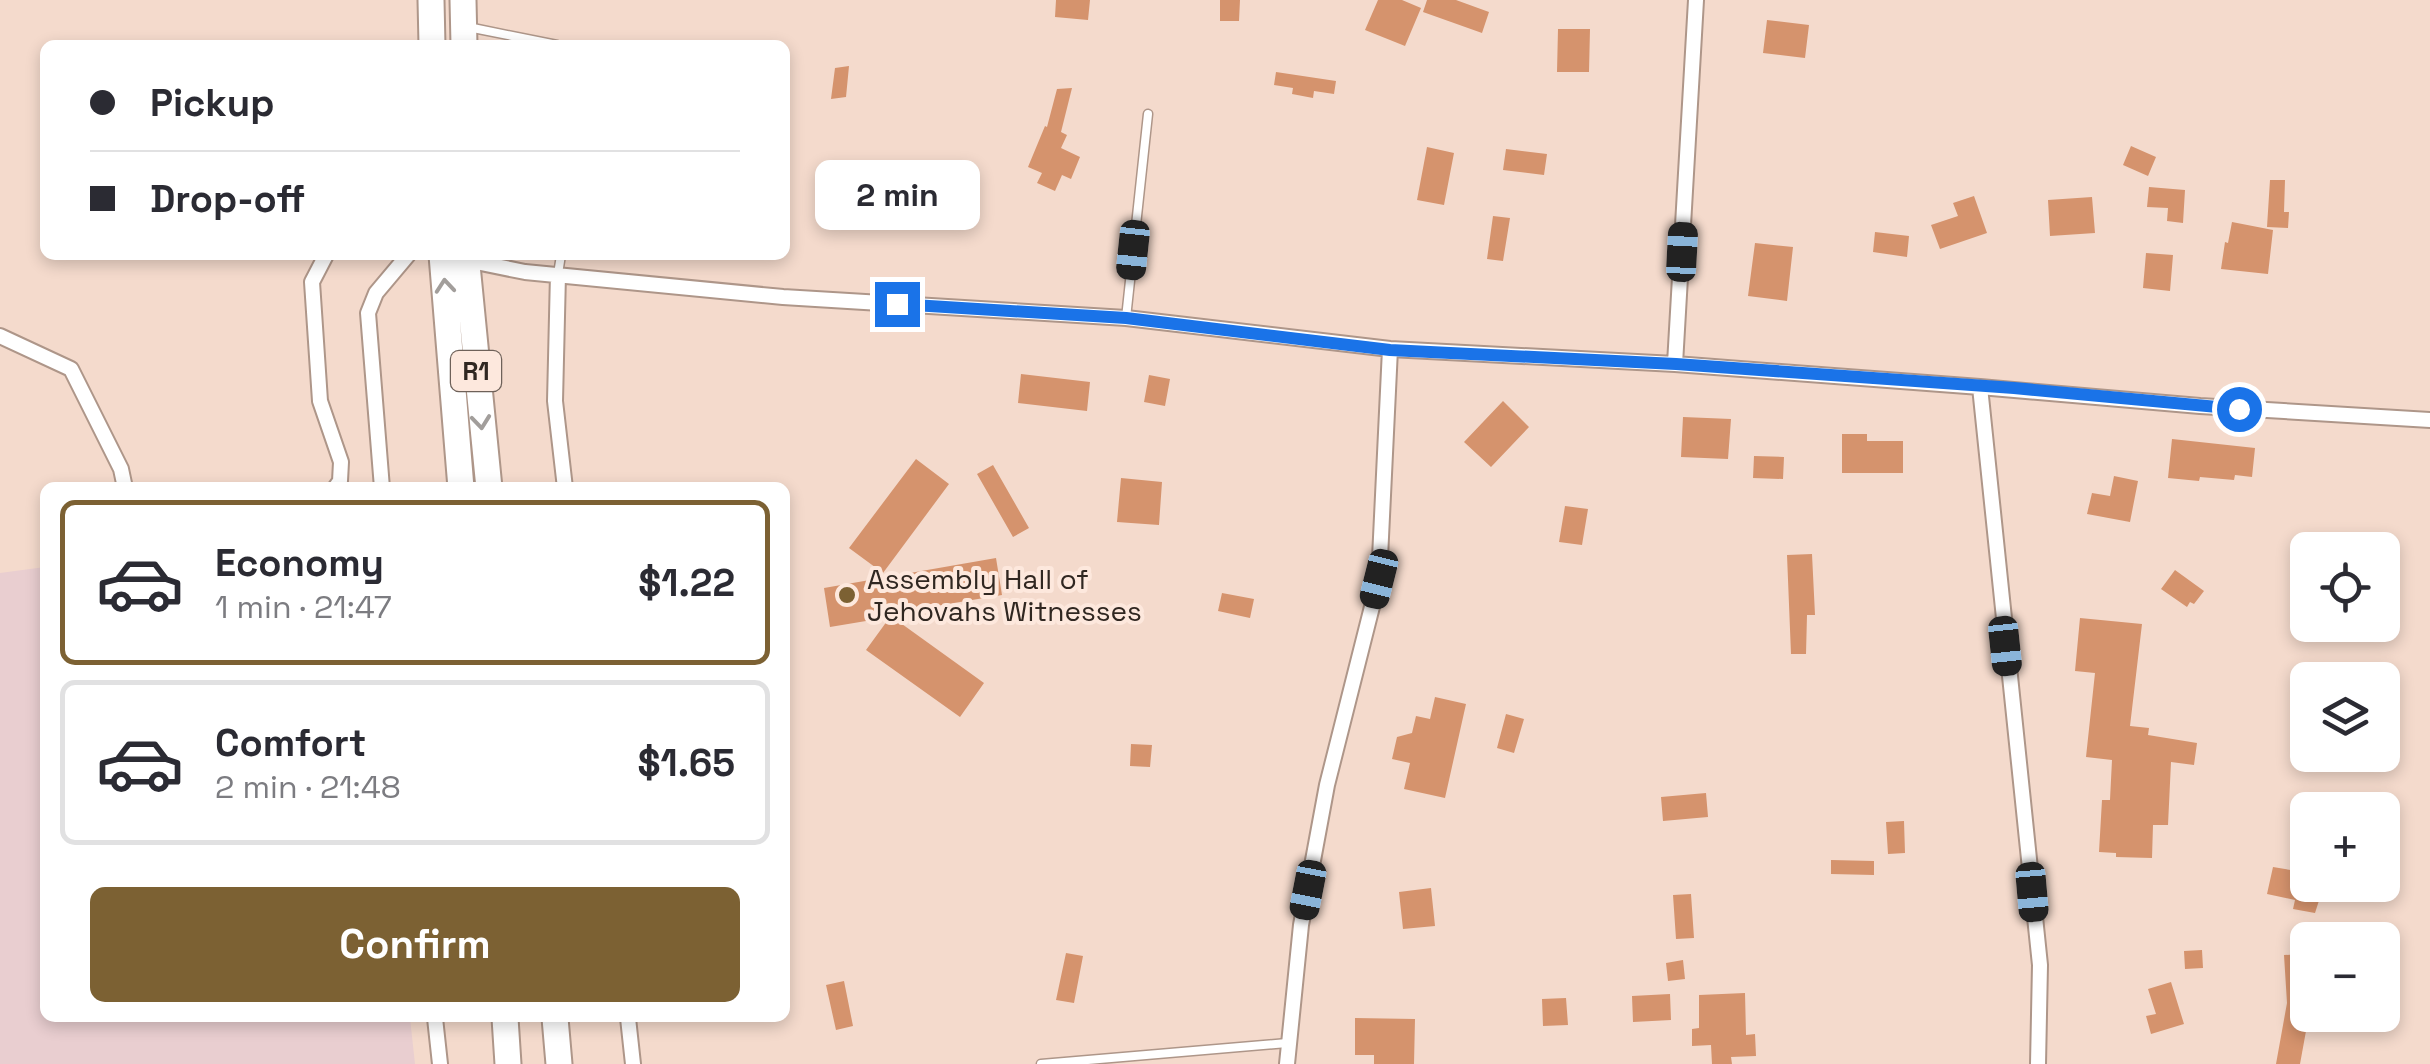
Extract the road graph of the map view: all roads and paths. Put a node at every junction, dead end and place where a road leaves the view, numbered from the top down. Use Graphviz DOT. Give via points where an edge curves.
graph roads {
  1 [pos="430,0"];
  2 [pos="1696,0"];
  3 [pos="464,24"];
  4 [pos="432,40"];
  5 [pos="534,40"];
  6 [pos="1148,114"];
  7 [pos="323,260"];
  8 [pos="404,260"];
  9 [pos="458,260"];
  10 [pos="458,260"];
  11 [pos="471,260"];
  12 [pos="560,260"];
  13 [pos="558,274"];
  14 [pos="1126,318"];
  15 [pos="0,336"];
  16 [pos="1390,350"];
  17 [pos="1676,364"];
  18 [pos="1980,387"];
  19 [pos="2430,420"];
  20 [pos="124,482"];
  21 [pos="339,482"];
  22 [pos="382,482"];
  23 [pos="461,482"];
  24 [pos="488,482"];
  25 [pos="564,482"];
  26 [pos="435,1022"];
  27 [pos="504,1022"];
  28 [pos="555,1022"];
  29 [pos="629,1022"];
  30 [pos="1287,1044"];
  31 [pos="440,1064"];
  32 [pos="508,1064"];
  33 [pos="559,1064"];
  34 [pos="634,1064"];
  35 [pos="1041,1064"];
  36 [pos="1287,1064"];
  37 [pos="2038,1064"];
  1 -- 4 [label="highway"];
  2 -- 17 [label="street"];
  3 -- 5 [label="lane"];
  6 -- 14 [label="lane"];
  7 -- 21 [label="street" via="312,282 320,400 341,462"];
  8 -- 22 [label="street" via="368,313"];
  23 -- 9 [label="highway, R1, one-way"];
  10 -- 24 [label="highway, R1, one-way"];
  11 -- 13 [label="street"];
  12 -- 13 [label="lane"];
  13 -- 14 [label="street" via="783,297"];
  13 -- 25 [label="street" via="555,401"];
  14 -- 16 [label="street"];
  15 -- 20 [label="street" via="71,370"];
  16 -- 17 [label="street"];
  16 -- 30 [label="street" via="1379,579 1324,803"];
  17 -- 18 [label="street"];
  18 -- 19 [label="street"];
  18 -- 37 [label="street" via="2040,966"];
  26 -- 31 [label="street"];
  27 -- 32 [label="highway"];
  28 -- 33 [label="highway"];
  29 -- 34 [label="street"];
  30 -- 35 [label="lane"];
  30 -- 36 [label="street"];
}
